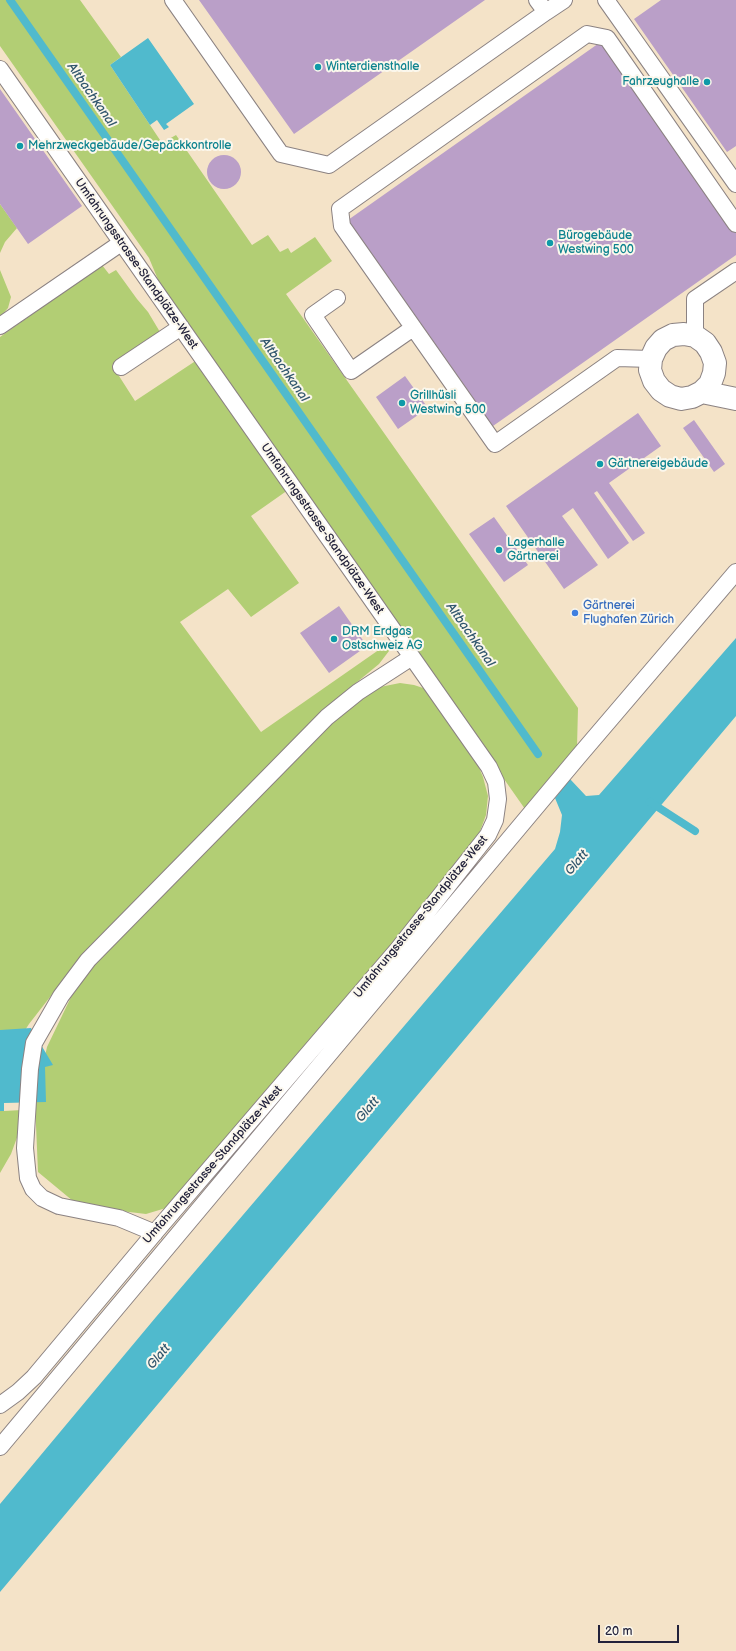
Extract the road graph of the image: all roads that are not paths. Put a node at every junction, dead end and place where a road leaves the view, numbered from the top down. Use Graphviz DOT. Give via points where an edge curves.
graph roads {
  1 [pos="173,0"];
  2 [pos="564,0"];
  3 [pos="606,0"];
  4 [pos="542,6"];
  5 [pos="0,68"];
  6 [pos="736,184"];
  7 [pos="736,224"];
  8 [pos="121,243"];
  9 [pos="736,271"];
  10 [pos="337,298"];
  11 [pos="0,326"];
  12 [pos="181,327"];
  13 [pos="414,328"];
  14 [pos="695,336"];
  15 [pos="651,359"];
  16 [pos="121,367"];
  17 [pos="702,392"];
  18 [pos="736,399"];
  19 [pos="736,572"];
  20 [pos="412,657"];
  21 [pos="155,1233"];
  22 [pos="0,1405"];
  23 [pos="0,1447"];
  1 -- 4 [label="lane" via="281,154 329,165"];
  2 -- 4 [label="lane"];
  3 -- 6 [label="lane"];
  5 -- 8 [label="lane, Umfahrungsstrasse-Standplätze-West"];
  7 -- 13 [label="lane" via="606,38 587,34 340,208 342,226"];
  8 -- 11 [label="lane"];
  8 -- 12 [label="lane, Umfahrungsstrasse-Standplätze-West"];
  9 -- 14 [label="lane" via="695,298"];
  10 -- 13 [label="lane" via="313,315 351,371"];
  12 -- 16 [label="lane"];
  12 -- 20 [label="lane, Umfahrungsstrasse-Standplätze-West"];
  13 -- 15 [label="lane" via="495,444 617,358"];
  14 -- 15 [label="street" via="684,334 668,338 656,348"];
  14 -- 17 [label="street" via="705,343 714,362 714,374 710,384"];
  15 -- 17 [label="street" via="650,370 654,381 670,396 681,399"];
  17 -- 18 [label="street"];
  19 -- 23 [label="lane"];
  20 -- 21 [label="lane, Umfahrungsstrasse-Standplätze-West" via="493,774 498,799 492,828 398,948"];
  20 -- 21 [label="lane" via="358,692 327,716 88,960 61,996 34,1042 25,1148 28,1178 33,1189 42,1198 59,1206 119,1218"];
  21 -- 22 [label="lane, Umfahrungsstrasse-Standplätze-West" via="29,1382"];
}
